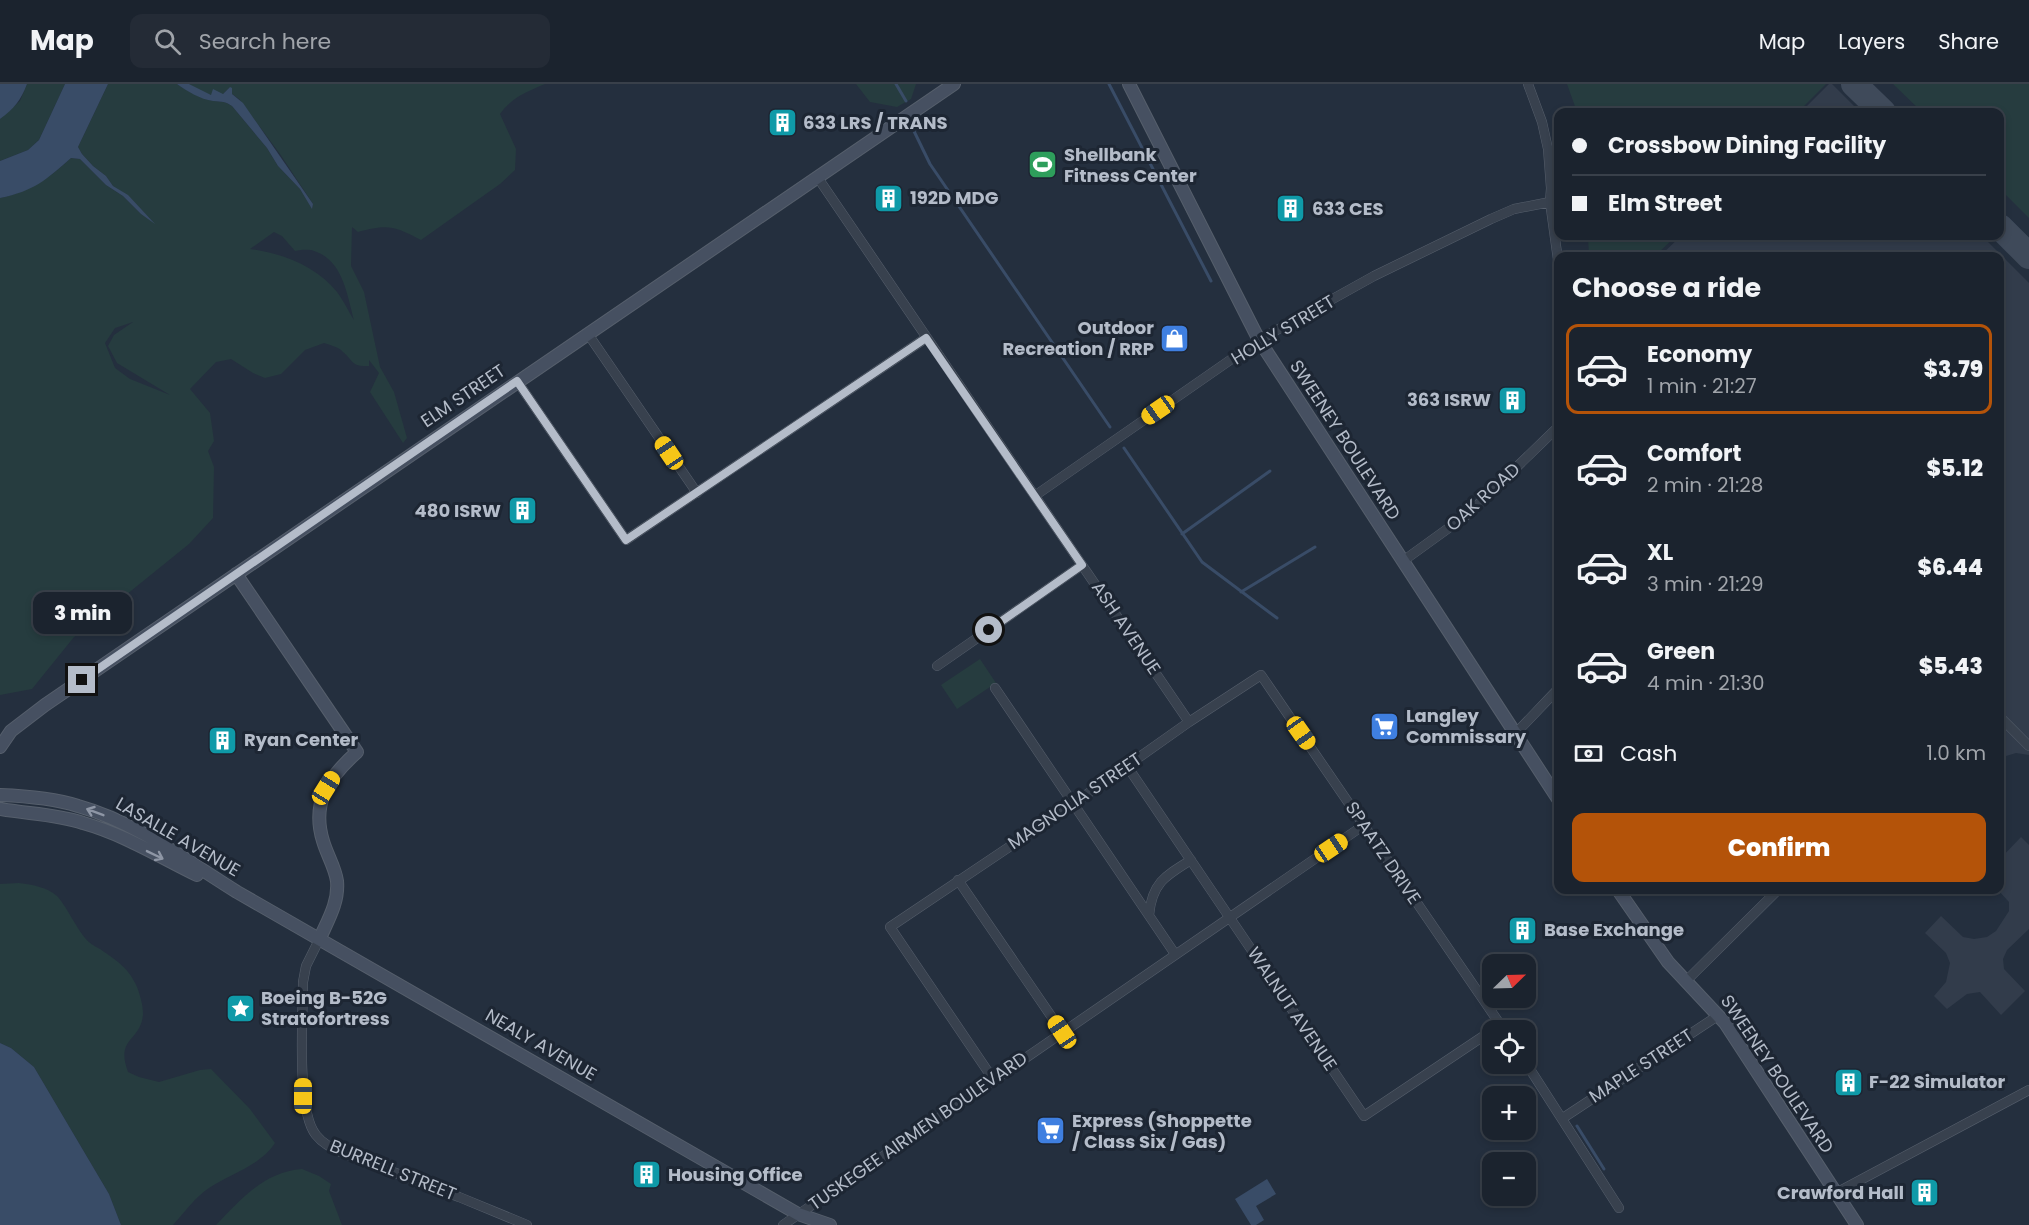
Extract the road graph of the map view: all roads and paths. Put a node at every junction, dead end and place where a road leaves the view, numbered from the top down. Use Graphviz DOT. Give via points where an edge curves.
graph roads {
  1 [pos="954,84"];
  2 [pos="1129,84"];
  3 [pos="1528,84"];
  4 [pos="818,178"];
  5 [pos="1550,202"];
  6 [pos="1554,231"];
  7 [pos="588,334"];
  8 [pos="926,338"];
  9 [pos="1259,340"];
  10 [pos="517,381"];
  11 [pos="1554,431"];
  12 [pos="696,493"];
  13 [pos="1036,495"];
  14 [pos="1403,561"];
  15 [pos="1082,565"];
  16 [pos="236,574"];
  17 [pos="937,666"];
  18 [pos="1261,675"];
  19 [pos="995,688"];
  20 [pos="1554,693"];
  21 [pos="2004,721"];
  22 [pos="1189,722"];
  23 [pos="1516,733"];
  24 [pos="2029,746"];
  25 [pos="0,747"];
  26 [pos="1127,766"];
  27 [pos="1554,793"];
  28 [pos="0,795"];
  29 [pos="1073,804"];
  30 [pos="0,809"];
  31 [pos="1364,825"];
  32 [pos="1191,860"];
  33 [pos="958,880"];
  34 [pos="237,892"];
  35 [pos="1621,894"];
  36 [pos="1774,894"];
  37 [pos="1149,915"];
  38 [pos="1229,916"];
  39 [pos="320,938"];
  40 [pos="1175,954"];
  41 [pos="1686,981"];
  42 [pos="1719,1016"];
  43 [pos="1497,1020"];
  44 [pos="1062,1032"];
  45 [pos="1482,1041"];
  46 [pos="1533,1074"];
  47 [pos="993,1079"];
  48 [pos="2029,1090"];
  49 [pos="1563,1118"];
  50 [pos="1836,1193"];
  51 [pos="1619,1208"];
  52 [pos="798,1214"];
  53 [pos="527,1225"];
  54 [pos="783,1225"];
  55 [pos="830,1225"];
  56 [pos="1857,1225"];
  1 -- 4 [label="main road, ELM STREET"];
  2 -- 9 [label="main road, SWEENEY BOULEVARD"];
  3 -- 5 [label="street" via="1548,149"];
  4 -- 7 [label="main road, ELM STREET"];
  4 -- 8 [label="street, ASH AVENUE"];
  5 -- 6 [label="street"];
  5 -- 9 [label="street, HOLLY STREET" via="1514,209 1491,219 1374,276"];
  7 -- 10 [label="main road, ELM STREET"];
  7 -- 12 [label="street"];
  8 -- 12 [label="street"];
  8 -- 13 [label="street, ASH AVENUE"];
  9 -- 13 [label="street, HOLLY STREET"];
  9 -- 14 [label="main road, SWEENEY BOULEVARD"];
  10 -- 12 [label="street" via="626,540"];
  10 -- 16 [label="main road, ELM STREET"];
  11 -- 14 [label="street, OAK ROAD" via="1468,514"];
  13 -- 15 [label="street, ASH AVENUE"];
  14 -- 23 [label="main road, SWEENEY BOULEVARD"];
  15 -- 17 [label="street"];
  15 -- 22 [label="street, ASH AVENUE"];
  16 -- 25 [label="main road, ELM STREET" via="45,705 11,731"];
  16 -- 39 [label="main road" via="357,752 338,769 320,806 319,826 337,882 335,907"];
  18 -- 22 [label="street, MAGNOLIA STREET"];
  18 -- 31 [label="street, SPAATZ DRIVE"];
  19 -- 29 [label="street"];
  20 -- 23 [label="street"];
  21 -- 24 [label="street"];
  22 -- 26 [label="street, MAGNOLIA STREET"];
  23 -- 27 [label="main road, SWEENEY BOULEVARD"];
  26 -- 29 [label="street, MAGNOLIA STREET"];
  26 -- 32 [label="street, WALNUT AVENUE"];
  34 -- 28 [label="main road, LASALLE AVENUE, one-way" via="148,837 96,812 42,798"];
  29 -- 33 [label="street, MAGNOLIA STREET"];
  29 -- 37 [label="street"];
  30 -- 34 [label="main road, LASALLE AVENUE, one-way" via="61,817 105,830"];
  31 -- 38 [label="street, TUSKEGEE AIRMEN BOULEVARD"];
  31 -- 43 [label="street, SPAATZ DRIVE"];
  32 -- 37 [label="street" via="1156,886 1150,898"];
  32 -- 38 [label="street, WALNUT AVENUE"];
  33 -- 44 [label="street"];
  33 -- 47 [label="street, MAGNOLIA STREET" via="890,927"];
  34 -- 39 [label="main road, NEALY AVENUE"];
  35 -- 41 [label="main road, SWEENEY BOULEVARD" via="1661,953"];
  36 -- 41 [label="street"];
  37 -- 40 [label="street"];
  38 -- 40 [label="street, TUSKEGEE AIRMEN BOULEVARD"];
  38 -- 45 [label="street, WALNUT AVENUE" via="1364,1116"];
  39 -- 52 [label="main road, NEALY AVENUE"];
  39 -- 53 [label="street, BURRELL STREET" via="303,982 303,1096 306,1116 316,1136 343,1154"];
  40 -- 44 [label="street, TUSKEGEE AIRMEN BOULEVARD"];
  41 -- 42 [label="main road, SWEENEY BOULEVARD"];
  42 -- 49 [label="street, MAPLE STREET"];
  42 -- 50 [label="main road, SWEENEY BOULEVARD"];
  44 -- 47 [label="street, TUSKEGEE AIRMEN BOULEVARD"];
  46 -- 49 [label="street"];
  47 -- 52 [label="street, TUSKEGEE AIRMEN BOULEVARD"];
  48 -- 50 [label="street"];
  49 -- 51 [label="street"];
  50 -- 56 [label="main road, SWEENEY BOULEVARD"];
  52 -- 54 [label="street"];
  52 -- 55 [label="main road, NEALY AVENUE"];
}
